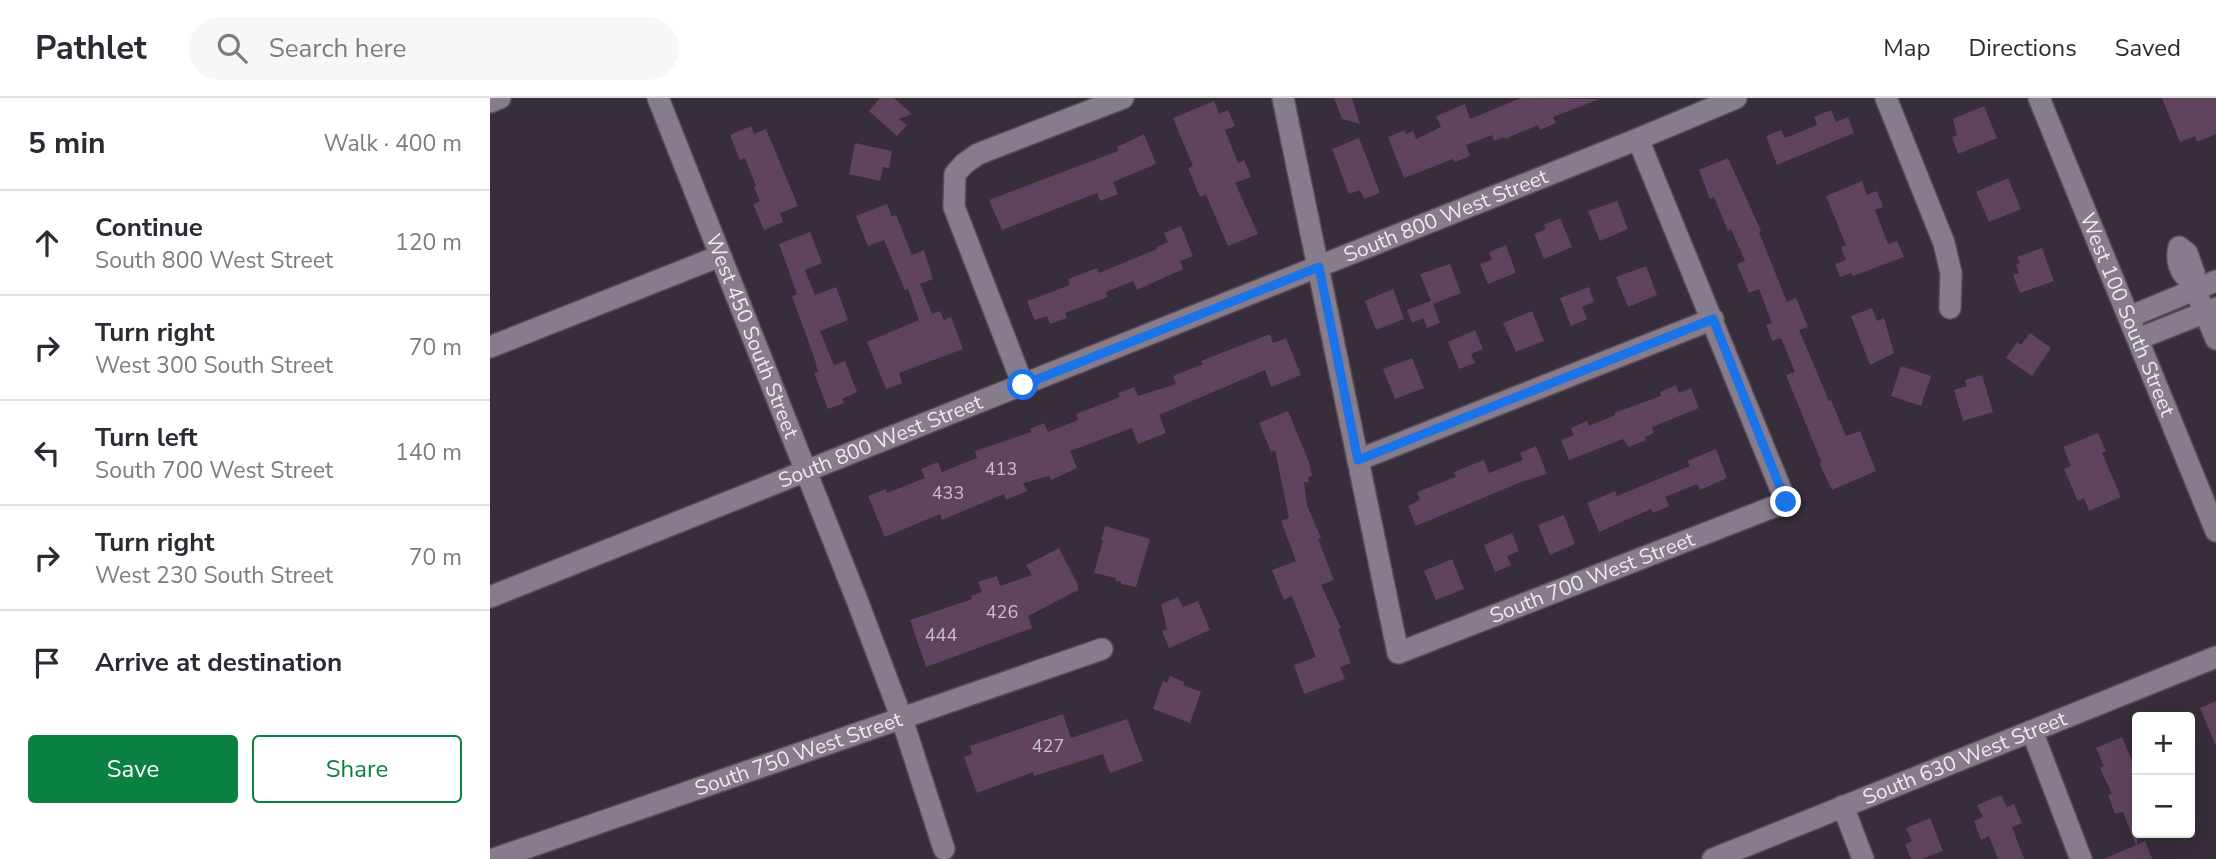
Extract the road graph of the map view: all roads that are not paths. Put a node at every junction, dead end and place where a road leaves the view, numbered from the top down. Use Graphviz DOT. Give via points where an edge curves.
graph roads {
  1 [pos="500,98"];
  2 [pos="657,98"];
  3 [pos="1123,98"];
  4 [pos="1283,98"];
  5 [pos="1736,98"];
  6 [pos="1886,98"];
  7 [pos="2039,98"];
  8 [pos="490,102"];
  9 [pos="1638,139"];
  10 [pos="720,256"];
  11 [pos="1319,267"];
  12 [pos="2216,281"];
  13 [pos="2194,285"];
  14 [pos="1950,308"];
  15 [pos="2210,310"];
  16 [pos="2129,317"];
  17 [pos="1713,319"];
  18 [pos="2138,339"];
  19 [pos="2216,340"];
  20 [pos="490,347"];
  21 [pos="1023,385"];
  22 [pos="1358,460"];
  23 [pos="804,472"];
  24 [pos="2216,531"];
  25 [pos="490,597"];
  26 [pos="1102,649"];
  27 [pos="2216,657"];
  28 [pos="902,719"];
  29 [pos="2032,731"];
  30 [pos="1843,806"];
  31 [pos="944,849"];
  32 [pos="494,859"];
  33 [pos="1713,859"];
  34 [pos="1863,859"];
  35 [pos="2081,859"];
  1 -- 8 [label="street"];
  2 -- 10 [label="street, West 450 South Street"];
  3 -- 21 [label="street" via="978,155 955,174 954,206"];
  4 -- 11 [label="street"];
  5 -- 9 [label="street, South 800 West Street"];
  6 -- 14 [label="street" via="1944,243 1951,273"];
  7 -- 16 [label="street, West 100 South Street"];
  9 -- 11 [label="street, South 800 West Street"];
  9 -- 17 [label="street"];
  10 -- 20 [label="street"];
  10 -- 23 [label="street, West 450 South Street"];
  11 -- 21 [label="street, South 800 West Street"];
  11 -- 22 [label="street"];
  12 -- 13 [label="street"];
  13 -- 15 [label="street"];
  13 -- 16 [label="street"];
  15 -- 18 [label="street"];
  15 -- 19 [label="street"];
  16 -- 18 [label="street, West 100 South Street"];
  17 -- 22 [label="street"];
  17 -- 22 [label="street, South 700 West Street" via="1786,502 1398,653"];
  18 -- 24 [label="street, West 100 South Street"];
  21 -- 23 [label="street, South 800 West Street"];
  23 -- 25 [label="street, South 800 West Street"];
  23 -- 28 [label="street, West 450 South Street"];
  26 -- 28 [label="street, South 750 West Street"];
  27 -- 29 [label="street, South 630 West Street"];
  28 -- 31 [label="street, West 450 South Street"];
  28 -- 32 [label="street, South 750 West Street"];
  29 -- 30 [label="street, South 630 West Street"];
  29 -- 35 [label="street"];
  30 -- 33 [label="street, South 630 West Street"];
  30 -- 34 [label="street"];
}
